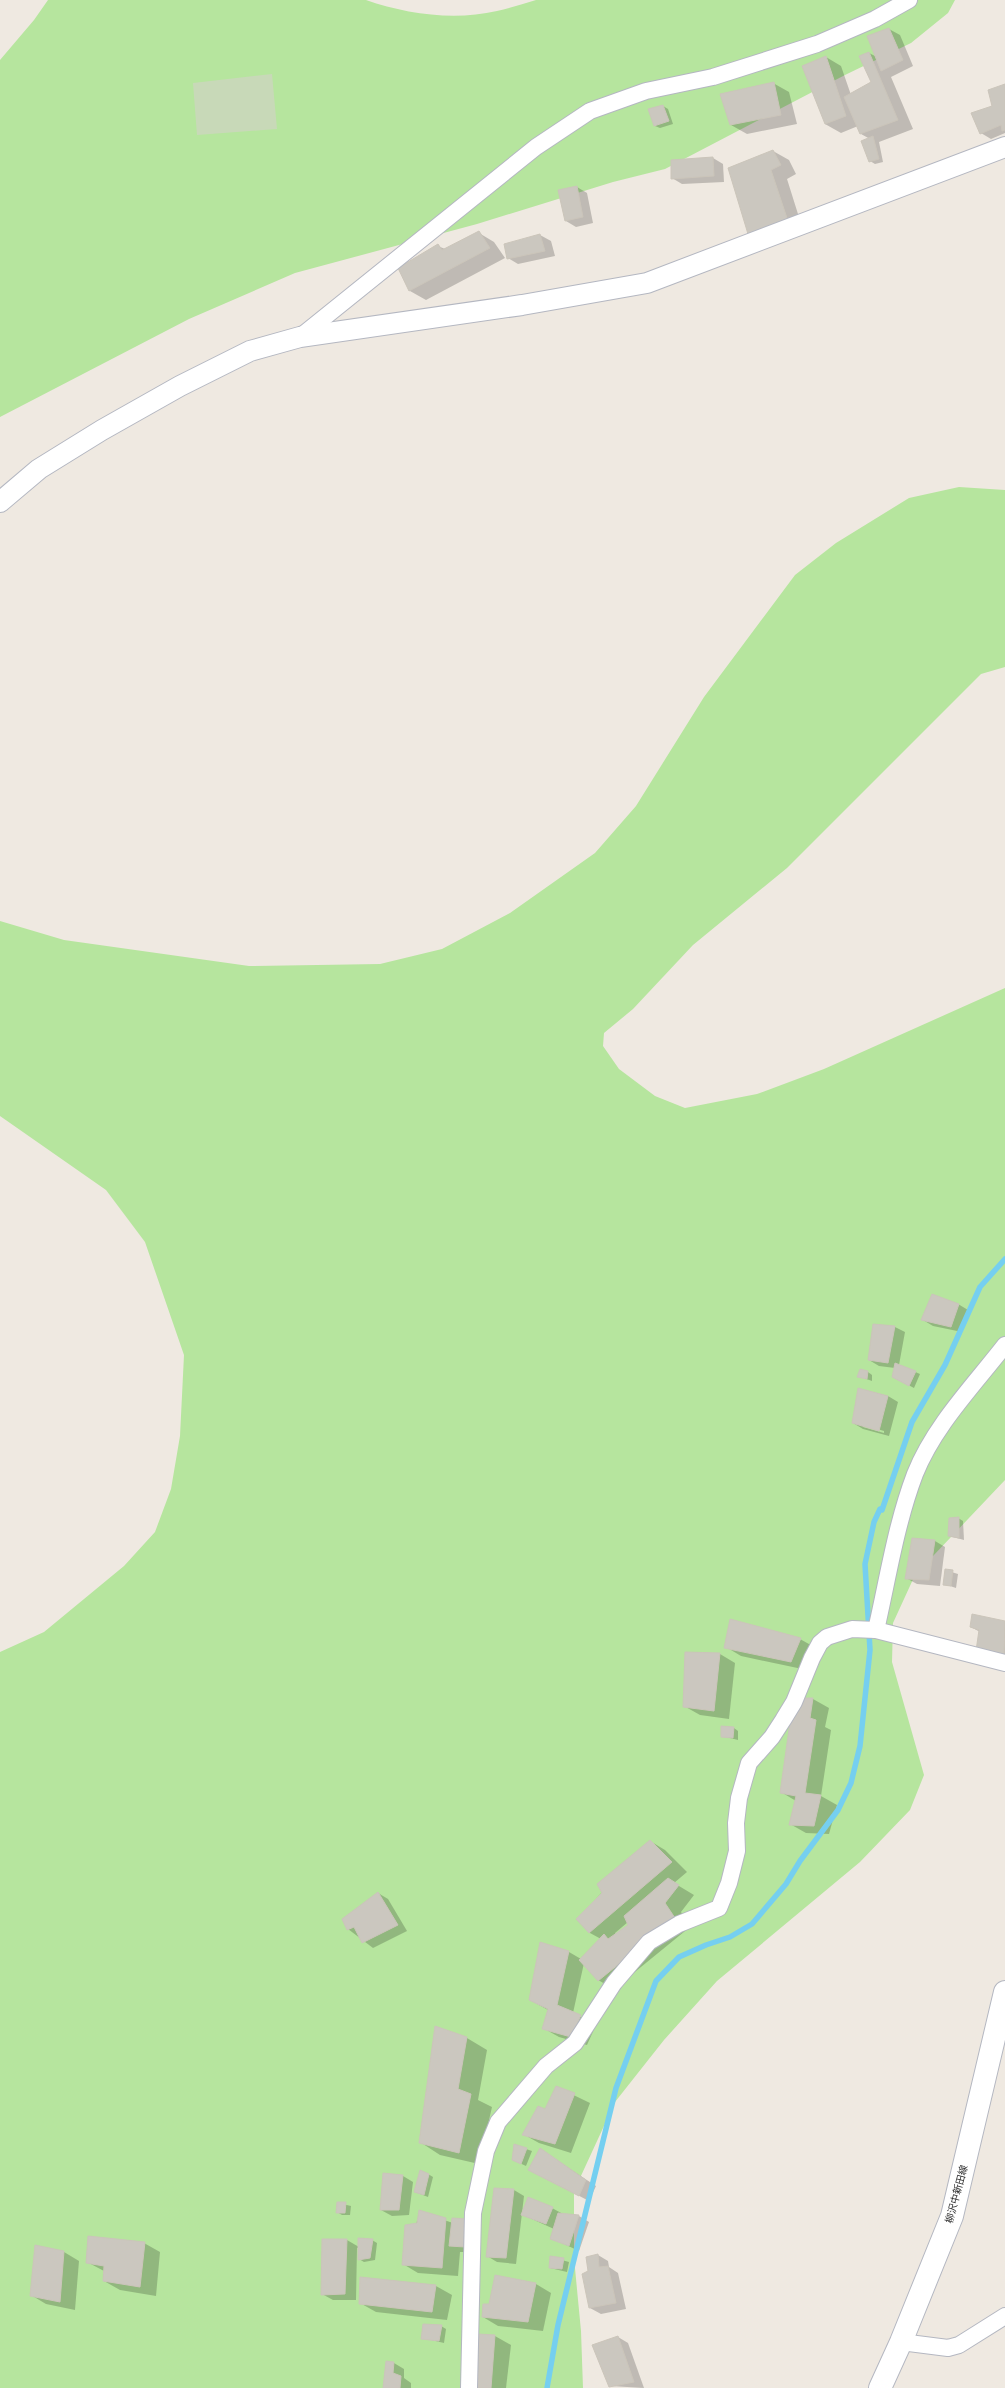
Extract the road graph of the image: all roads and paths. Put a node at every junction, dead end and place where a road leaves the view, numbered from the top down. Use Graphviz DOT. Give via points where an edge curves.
graph roads {
  1 [pos="909,0"];
  2 [pos="1005,147"];
  3 [pos="300,337"];
  4 [pos="0,502"];
  5 [pos="1005,1345"];
  6 [pos="876,1630"];
  7 [pos="1005,1663"];
  8 [pos="1005,1992"];
  9 [pos="1005,2316"];
  10 [pos="901,2342"];
  11 [pos="469,2388"];
  12 [pos="880,2388"];
  1 -- 3 [label="street" via="817,44 713,77 646,92 590,111 536,147"];
  2 -- 3 [label="street" via="647,283 522,305"];
  3 -- 4 [label="street" via="250,351 180,386 39,469"];
  5 -- 6 [label="street" via="949,1417 930,1445 916,1473 903,1514"];
  6 -- 7 [label="street"];
  6 -- 11 [label="street" via="845,1630 827,1637 820,1643 790,1708 772,1737 749,1763 736,1823 737,1851 729,1883 719,1908 679,1924 649,1942 614,1983 575,2043 546,2066 498,2122 486,2151 473,2212"];
  8 -- 10 [label="main road, 柳沢中新田線" via="952,2216"];
  9 -- 10 [label="street" via="959,2345 948,2348"];
  10 -- 12 [label="main road, 柳沢中新田線"];
}
